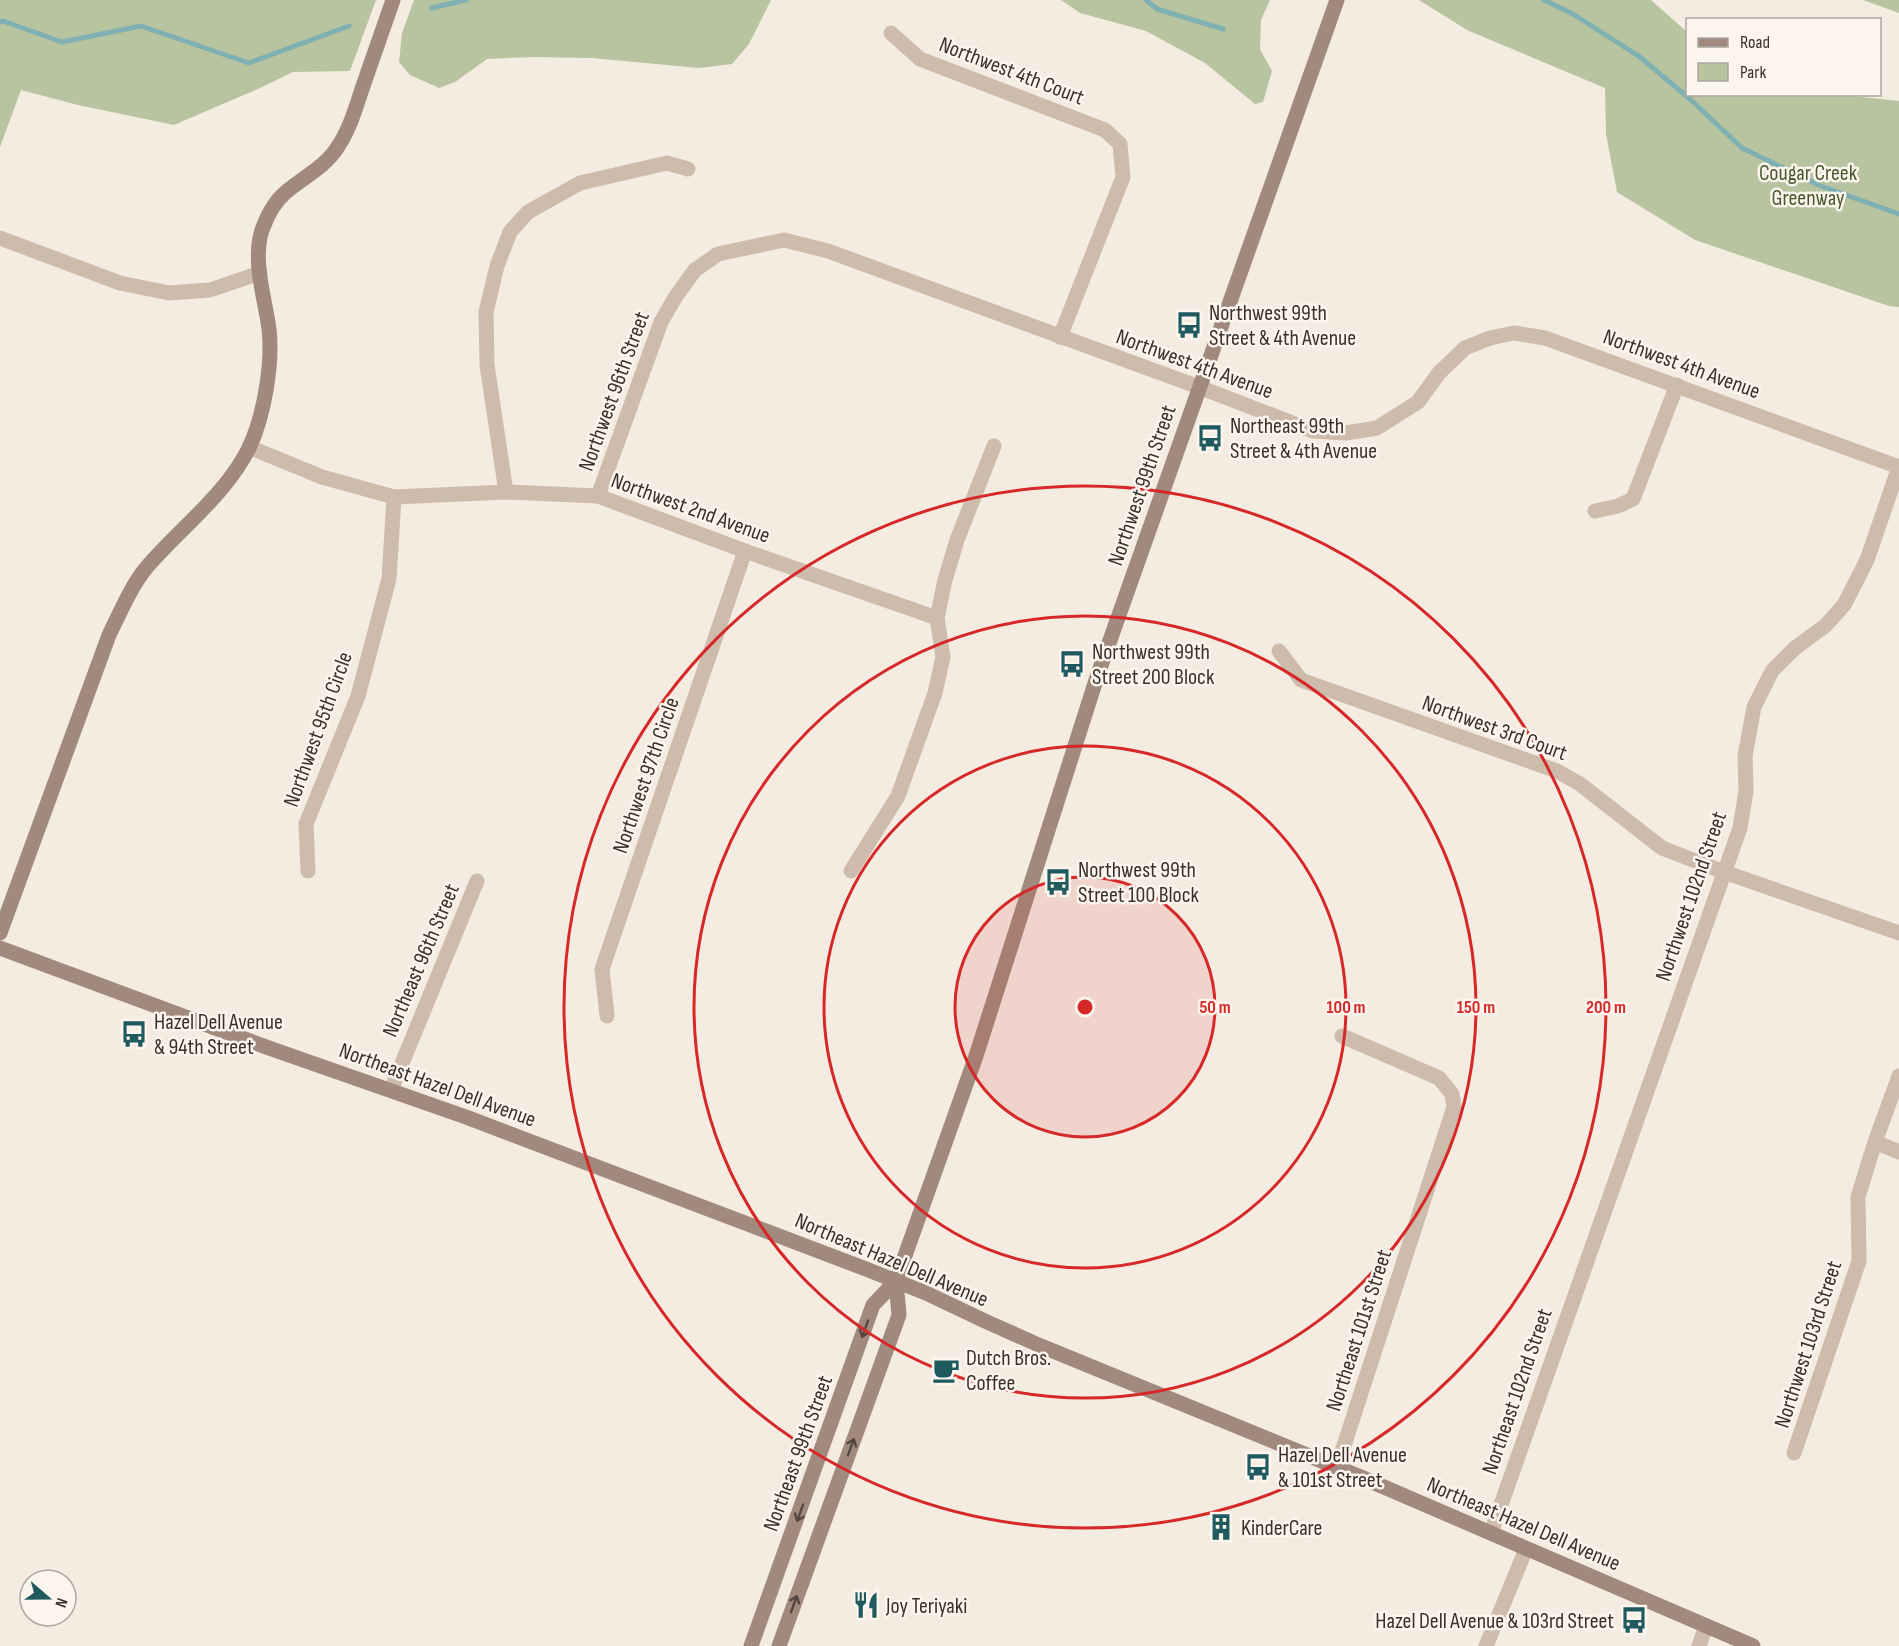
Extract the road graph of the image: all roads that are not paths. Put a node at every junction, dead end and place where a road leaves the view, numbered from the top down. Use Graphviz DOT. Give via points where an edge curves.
graph roads {
  1 [pos="393,0"];
  2 [pos="1337,0"];
  3 [pos="891,33"];
  4 [pos="688,169"];
  5 [pos="0,238"];
  6 [pos="828,251"];
  7 [pos="260,273"];
  8 [pos="1060,337"];
  9 [pos="1677,385"];
  10 [pos="1199,387"];
  11 [pos="994,446"];
  12 [pos="249,447"];
  13 [pos="1899,467"];
  14 [pos="506,492"];
  15 [pos="598,496"];
  16 [pos="394,497"];
  17 [pos="1595,511"];
  18 [pos="745,552"];
  19 [pos="936,618"];
  20 [pos="1279,651"];
  21 [pos="308,871"];
  22 [pos="851,871"];
  23 [pos="1724,872"];
  24 [pos="477,881"];
  25 [pos="0,933"];
  26 [pos="1899,933"];
  27 [pos="0,948"];
  28 [pos="996,989"];
  29 [pos="607,1016"];
  30 [pos="1342,1036"];
  31 [pos="1899,1076"];
  32 [pos="391,1090"];
  33 [pos="1875,1142"];
  34 [pos="1899,1152"];
  35 [pos="896,1281"];
  36 [pos="1573,1298"];
  37 [pos="1794,1453"];
  38 [pos="1338,1467"];
  39 [pos="1491,1533"];
  40 [pos="1526,1548"];
  41 [pos="1706,1626"];
  42 [pos="750,1646"];
  43 [pos="779,1646"];
  44 [pos="1486,1646"];
  45 [pos="1698,1646"];
  46 [pos="1754,1646"];
  1 -- 7 [label="main road" via="349,125 336,150 284,193 271,210 260,241"];
  2 -- 10 [label="main road, Northwest 99th Street"];
  3 -- 8 [label="street, Northwest 4th Court" via="920,59 1105,130 1120,144 1123,177"];
  4 -- 14 [label="street" via="667,163 580,183 528,212 510,232 496,266 486,312 487,365"];
  5 -- 7 [label="street" via="120,283 169,293 210,290"];
  6 -- 8 [label="street, Northwest 4th Avenue"];
  6 -- 15 [label="street, Northwest 96th Street" via="784,240 718,254 695,270 661,322"];
  7 -- 12 [label="main road" via="270,364 264,401"];
  8 -- 10 [label="street, Northwest 4th Avenue"];
  9 -- 10 [label="street, Northwest 4th Avenue" via="1545,338 1514,333 1465,348 1439,373 1418,402 1377,428 1346,433 1313,431"];
  9 -- 13 [label="street, Northwest 4th Avenue"];
  9 -- 17 [label="street" via="1633,499"];
  10 -- 28 [label="main road, Northwest 99th Street" via="1097,677"];
  11 -- 19 [label="street" via="957,540"];
  12 -- 16 [label="street, Northwest 2nd Avenue" via="322,477"];
  12 -- 25 [label="main road" via="231,478 144,570 127,598 109,635"];
  13 -- 23 [label="street, Northwest 102nd Street" via="1867,560 1844,605 1772,670 1754,707 1745,756 1746,791 1740,828"];
  14 -- 15 [label="street, Northwest 2nd Avenue"];
  14 -- 16 [label="street, Northwest 2nd Avenue"];
  15 -- 18 [label="street, Northwest 2nd Avenue"];
  16 -- 21 [label="street, Northwest 95th Circle" via="389,579 358,696 306,824"];
  18 -- 19 [label="street, Northwest 2nd Avenue"];
  18 -- 29 [label="street, Northwest 97th Circle" via="602,969"];
  19 -- 22 [label="street" via="943,657 935,693 898,796"];
  20 -- 23 [label="street, Northwest 3rd Court" via="1301,680 1557,771 1580,784 1662,848"];
  23 -- 26 [label="street, Northwest 3rd Court"];
  23 -- 36 [label="street, Northwest 102nd Street"];
  24 -- 32 [label="street, Northeast 96th Street"];
  27 -- 32 [label="main road, Northeast Hazel Dell Avenue"];
  28 -- 35 [label="main road, Northeast 99th Street"];
  30 -- 38 [label="street, Northeast 101st Street" via="1439,1078 1452,1094 1454,1107"];
  31 -- 33 [label="street, Northwest 103rd Street"];
  32 -- 35 [label="main road, Northeast Hazel Dell Avenue"];
  33 -- 34 [label="street"];
  33 -- 37 [label="street, Northwest 103rd Street" via="1858,1197 1859,1261"];
  35 -- 38 [label="main road, Northeast Hazel Dell Avenue" via="1041,1346"];
  35 -- 42 [label="main road, Northeast 99th Street, one-way" via="873,1305"];
  43 -- 35 [label="main road, Northeast 99th Street, one-way" via="899,1316"];
  36 -- 39 [label="street, Northeast 102nd Street"];
  38 -- 39 [label="main road, Northeast Hazel Dell Avenue"];
  39 -- 40 [label="main road, Northeast Hazel Dell Avenue"];
  40 -- 41 [label="main road, Northeast Hazel Dell Avenue"];
  40 -- 44 [label="street"];
  41 -- 45 [label="street"];
  41 -- 46 [label="main road, Northeast Hazel Dell Avenue"];
}
